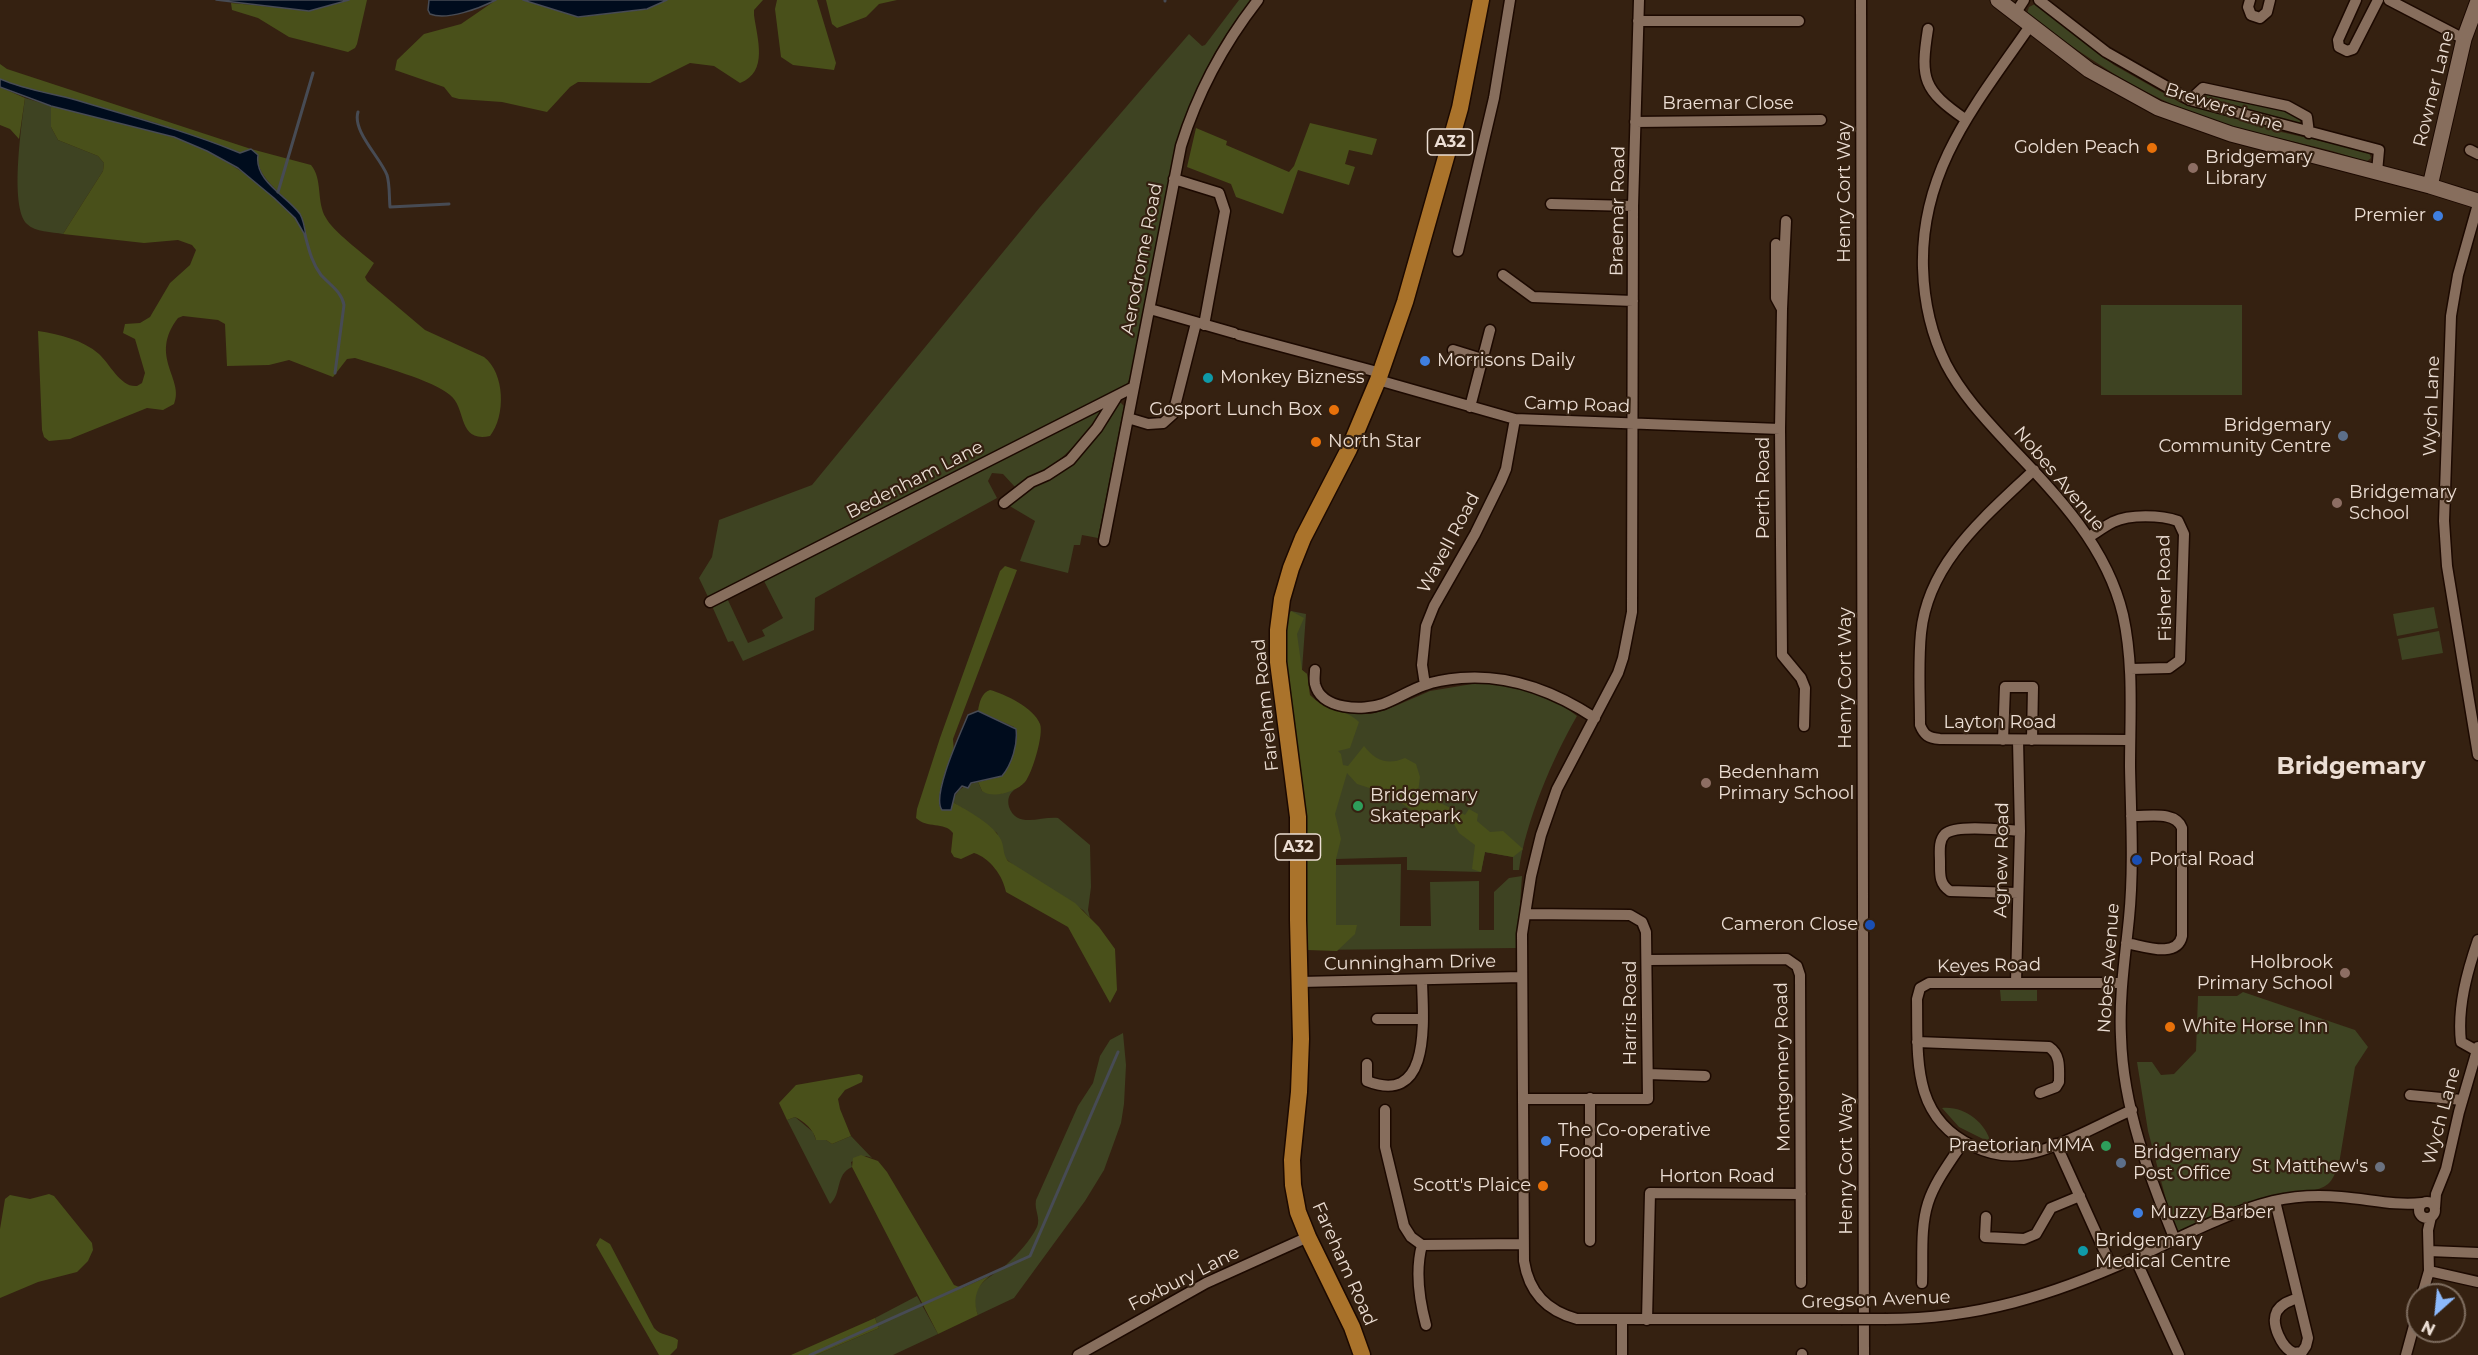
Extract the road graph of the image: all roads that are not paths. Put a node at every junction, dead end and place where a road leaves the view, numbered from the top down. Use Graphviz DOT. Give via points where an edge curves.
graph roads {
  1 [pos="1258,0"];
  2 [pos="1481,0"];
  3 [pos="1510,0"];
  4 [pos="1639,0"];
  5 [pos="1862,0"];
  6 [pos="1998,0"];
  7 [pos="2024,0"];
  8 [pos="2039,0"];
  9 [pos="2250,0"];
  10 [pos="2270,0"];
  11 [pos="2356,0"];
  12 [pos="2378,0"];
  13 [pos="2389,0"];
  14 [pos="2478,2"];
  15 [pos="2015,14"];
  16 [pos="1638,21"];
  17 [pos="1799,21"];
  18 [pos="2031,26"];
  19 [pos="1928,28"];
  20 [pos="2464,39"];
  21 [pos="2190,100"];
  22 [pos="1965,119"];
  23 [pos="1821,120"];
  24 [pos="1635,122"];
  25 [pos="2309,133"];
  26 [pos="2377,172"];
  27 [pos="1174,179"];
  28 [pos="2430,186"];
  29 [pos="2478,202"];
  30 [pos="1551,204"];
  31 [pos="1633,206"];
  32 [pos="1786,221"];
  33 [pos="1776,244"];
  34 [pos="1458,251"];
  35 [pos="1503,275"];
  36 [pos="1634,302"];
  37 [pos="1150,309"];
  38 [pos="1782,309"];
  39 [pos="1200,324"];
  40 [pos="1490,330"];
  41 [pos="1454,350"];
  42 [pos="1482,359"];
  43 [pos="1380,376"];
  44 [pos="1134,387"];
  45 [pos="1117,396"];
  46 [pos="1470,407"];
  47 [pos="1128,418"];
  48 [pos="1515,419"];
  49 [pos="1633,423"];
  50 [pos="1780,429"];
  51 [pos="2034,470"];
  52 [pos="1004,502"];
  53 [pos="2089,537"];
  54 [pos="1104,541"];
  55 [pos="710,602"];
  56 [pos="2131,669"];
  57 [pos="1315,670"];
  58 [pos="1425,685"];
  59 [pos="1595,717"];
  60 [pos="1804,726"];
  61 [pos="2003,740"];
  62 [pos="2018,740"];
  63 [pos="2032,740"];
  64 [pos="2130,740"];
  65 [pos="2478,755"];
  66 [pos="2131,816"];
  67 [pos="2020,831"];
  68 [pos="2018,893"];
  69 [pos="1526,914"];
  70 [pos="2478,940"];
  71 [pos="2126,943"];
  72 [pos="1648,960"];
  73 [pos="1522,977"];
  74 [pos="1422,981"];
  75 [pos="1300,982"];
  76 [pos="2016,982"];
  77 [pos="2121,983"];
  78 [pos="1377,1019"];
  79 [pos="1423,1019"];
  80 [pos="1917,1042"];
  81 [pos="2478,1049"];
  82 [pos="1367,1064"];
  83 [pos="1648,1074"];
  84 [pos="1705,1076"];
  85 [pos="2040,1093"];
  86 [pos="2410,1095"];
  87 [pos="1590,1098"];
  88 [pos="1523,1099"];
  89 [pos="2462,1100"];
  90 [pos="1385,1110"];
  91 [pos="2132,1110"];
  92 [pos="1963,1142"];
  93 [pos="2056,1144"];
  94 [pos="1801,1194"];
  95 [pos="2436,1194"];
  96 [pos="2080,1196"];
  97 [pos="2275,1201"];
  98 [pos="2423,1203"];
  99 [pos="2401,1206"];
  100 [pos="2427,1214"];
  101 [pos="1986,1216"];
  102 [pos="1308,1237"];
  103 [pos="2175,1240"];
  104 [pos="1590,1241"];
  105 [pos="1523,1244"];
  106 [pos="1422,1245"];
  107 [pos="2429,1251"];
  108 [pos="2478,1253"];
  109 [pos="2135,1258"];
  110 [pos="2112,1268"];
  111 [pos="2428,1271"];
  112 [pos="2478,1282"];
  113 [pos="1801,1283"];
  114 [pos="1922,1283"];
  115 [pos="2425,1283"];
  116 [pos="2298,1298"];
  117 [pos="1622,1319"];
  118 [pos="1647,1320"];
  119 [pos="1426,1324"];
  120 [pos="2178,1352"];
  121 [pos="1078,1355"];
  122 [pos="1362,1355"];
  123 [pos="1622,1355"];
  124 [pos="1864,1355"];
  125 [pos="2166,1355"];
  1 -- 27 [label="street, Aerodrome Road" via="1203,85 1181,146"];
  2 -- 43 [label="main road, Fareham Road / A32" via="1460,108"];
  3 -- 34 [label="street" via="1492,108"];
  4 -- 16 [label="street, Braemar Road"];
  5 -- 124 [label="street, Henry Cort Way"];
  6 -- 15 [label="street, Brewers Lane"];
  7 -- 15 [label="street"];
  8 -- 21 [label="street" via="2106,52"];
  9 -- 10 [label="street" via="2251,15 2260,18"];
  11 -- 12 [label="street" via="2338,40 2339,47 2347,51 2353,49"];
  13 -- 20 [label="street"];
  14 -- 20 [label="street, Rowner Lane"];
  15 -- 18 [label="street, Brewers Lane"];
  16 -- 17 [label="street"];
  16 -- 24 [label="street, Braemar Road"];
  18 -- 22 [label="street, Nobes Avenue"];
  18 -- 26 [label="street, Brewers Lane" via="2089,70 2158,108 2231,134"];
  19 -- 22 [label="street" via="1924,53 1928,85 1944,105"];
  20 -- 28 [label="street, Rowner Lane"];
  21 -- 25 [label="street"];
  21 -- 25 [label="street" via="2203,88 2287,106 2307,117"];
  22 -- 51 [label="street, Nobes Avenue" via="1940,168 1928,206 1923,266 1929,316 1947,366 1965,394"];
  23 -- 24 [label="street, Braemar Close"];
  24 -- 31 [label="street, Braemar Road"];
  25 -- 26 [label="street" via="2379,150"];
  26 -- 28 [label="street, Brewers Lane"];
  27 -- 37 [label="street, Aerodrome Road"];
  27 -- 39 [label="street" via="1219,193 1225,211"];
  28 -- 29 [label="street, Brewers Lane"];
  29 -- 65 [label="street, Wych Lane" via="2451,316 2444,521 2447,566"];
  30 -- 31 [label="street"];
  31 -- 36 [label="street, Braemar Road"];
  32 -- 38 [label="street"];
  33 -- 38 [label="street, Perth Road" via="1776,298"];
  35 -- 36 [label="street" via="1533,297"];
  36 -- 49 [label="street, Braemar Road"];
  37 -- 39 [label="street"];
  37 -- 44 [label="street, Aerodrome Road"];
  38 -- 50 [label="street, Perth Road"];
  39 -- 43 [label="street"];
  39 -- 47 [label="street" via="1173,414 1163,423 1148,424"];
  40 -- 42 [label="street"];
  41 -- 42 [label="street"];
  42 -- 46 [label="street"];
  43 -- 46 [label="street, Camp Road"];
  43 -- 75 [label="main road, Fareham Road / A32" via="1303,538 1282,599 1278,662 1298,817"];
  44 -- 45 [label="street, Bedenham Lane"];
  44 -- 47 [label="street, Aerodrome Road"];
  45 -- 52 [label="street" via="1070,460"];
  45 -- 55 [label="street, Bedenham Lane"];
  46 -- 48 [label="street, Camp Road"];
  47 -- 54 [label="street, Aerodrome Road"];
  48 -- 49 [label="street, Camp Road"];
  48 -- 58 [label="street, Wavell Road" via="1501,481 1426,626 1422,664"];
  49 -- 50 [label="street, Camp Road"];
  49 -- 59 [label="street, Braemar Road" via="1632,612 1623,658"];
  50 -- 60 [label="street, Perth Road" via="1782,655 1805,688"];
  51 -- 53 [label="street, Nobes Avenue"];
  51 -- 61 [label="street, Layton Road" via="1955,549 1933,589 1921,632 1923,733 1930,739"];
  53 -- 56 [label="street, Nobes Avenue" via="2114,587"];
  53 -- 56 [label="street, Fisher Road" via="2124,518 2168,518 2178,521 2184,534 2180,660 2169,668"];
  56 -- 64 [label="street, Nobes Avenue"];
  57 -- 58 [label="street" via="1319,693 1341,706 1381,705"];
  58 -- 59 [label="street" via="1461,678 1519,683 1542,688"];
  59 -- 69 [label="street, Gregson Avenue" via="1553,798 1541,835"];
  61 -- 62 [label="street, Layton Road"];
  61 -- 63 [label="street" via="2005,687 2033,687"];
  62 -- 63 [label="street, Layton Road"];
  62 -- 67 [label="street, Agnew Road"];
  63 -- 64 [label="street, Layton Road"];
  64 -- 66 [label="street, Nobes Avenue"];
  66 -- 71 [label="street, Nobes Avenue"];
  66 -- 71 [label="street" via="2173,817 2180,822 2182,936 2181,944 2174,949"];
  67 -- 68 [label="street, Agnew Road"];
  67 -- 68 [label="street" via="1956,829 1940,843 1943,887 1950,891"];
  68 -- 76 [label="street, Agnew Road"];
  69 -- 72 [label="street, Harris Road" via="1630,915 1642,922"];
  69 -- 73 [label="street, Gregson Avenue"];
  70 -- 81 [label="street" via="2468,973 2460,1030 2461,1042"];
  71 -- 77 [label="street, Nobes Avenue"];
  72 -- 83 [label="street, Harris Road"];
  72 -- 94 [label="street, Montgomery Road" via="1787,959 1797,966"];
  73 -- 74 [label="street, Cunningham Drive"];
  73 -- 88 [label="street, Gregson Avenue"];
  74 -- 75 [label="street, Cunningham Drive"];
  74 -- 79 [label="street"];
  75 -- 102 [label="main road, Fareham Road / A32" via="1300,1060 1292,1160 1298,1212"];
  76 -- 77 [label="street, Keyes Road"];
  76 -- 80 [label="street, Keyes Road" via="1929,983 1920,988"];
  77 -- 91 [label="street, Nobes Avenue" via="2124,1074"];
  78 -- 79 [label="street"];
  79 -- 82 [label="street" via="1419,1056 1404,1083 1390,1086 1367,1081"];
  80 -- 85 [label="street" via="2049,1047 2058,1058 2059,1082"];
  80 -- 92 [label="street, Keyes Road" via="1918,1073 1926,1100 1941,1123"];
  81 -- 89 [label="street, Wych Lane"];
  83 -- 84 [label="street"];
  83 -- 87 [label="street, Harris Road" via="1648,1099"];
  86 -- 89 [label="street"];
  87 -- 88 [label="street, Harris Road"];
  87 -- 104 [label="street"];
  88 -- 105 [label="street, Gregson Avenue"];
  89 -- 95 [label="street, Wych Lane"];
  90 -- 106 [label="street" via="1385,1147 1404,1226"];
  91 -- 93 [label="street, Keyes Road"];
  91 -- 103 [label="street, Nobes Avenue" via="2139,1145"];
  92 -- 93 [label="street, Keyes Road" via="2006,1156 2036,1152"];
  92 -- 114 [label="street" via="1928,1205"];
  93 -- 96 [label="street"];
  94 -- 113 [label="street, Montgomery Road"];
  94 -- 118 [label="street, Horton Road" via="1650,1193"];
  95 -- 98 [label="street, Wych Lane"];
  95 -- 100 [label="street, Wych Lane"];
  96 -- 101 [label="street" via="2051,1208 2036,1234 2024,1239 1985,1237"];
  96 -- 110 [label="street"];
  97 -- 99 [label="street, Gregson Avenue" via="2305,1196 2342,1197"];
  97 -- 103 [label="street, Gregson Avenue"];
  97 -- 116 [label="street"];
  98 -- 99 [label="street, Gregson Avenue"];
  98 -- 100 [label="street" via="2432,1204"];
  99 -- 100 [label="street, Gregson Avenue"];
  100 -- 107 [label="street, Wych Lane"];
  102 -- 121 [label="street, Foxbury Lane" via="1206,1283"];
  102 -- 122 [label="main road, Fareham Road / A32"];
  103 -- 109 [label="street, Gregson Avenue"];
  105 -- 106 [label="street"];
  105 -- 117 [label="street, Gregson Avenue" via="1526,1274 1547,1306 1577,1319"];
  106 -- 119 [label="street" via="1418,1276"];
  107 -- 108 [label="street"];
  107 -- 111 [label="street, Wych Lane"];
  109 -- 110 [label="street, Gregson Avenue"];
  109 -- 120 [label="street"];
  110 -- 118 [label="street, Gregson Avenue, bridge" via="2058,1290 1948,1316"];
  111 -- 112 [label="street"];
  111 -- 115 [label="street, Wych Lane"];
  116 -- 116 [label="street" via="2283,1303 2275,1320 2283,1346 2294,1353 2302,1352 2308,1338"];
  117 -- 118 [label="street, Gregson Avenue"];
  117 -- 123 [label="street"];
  120 -- 125 [label="street"];
}
